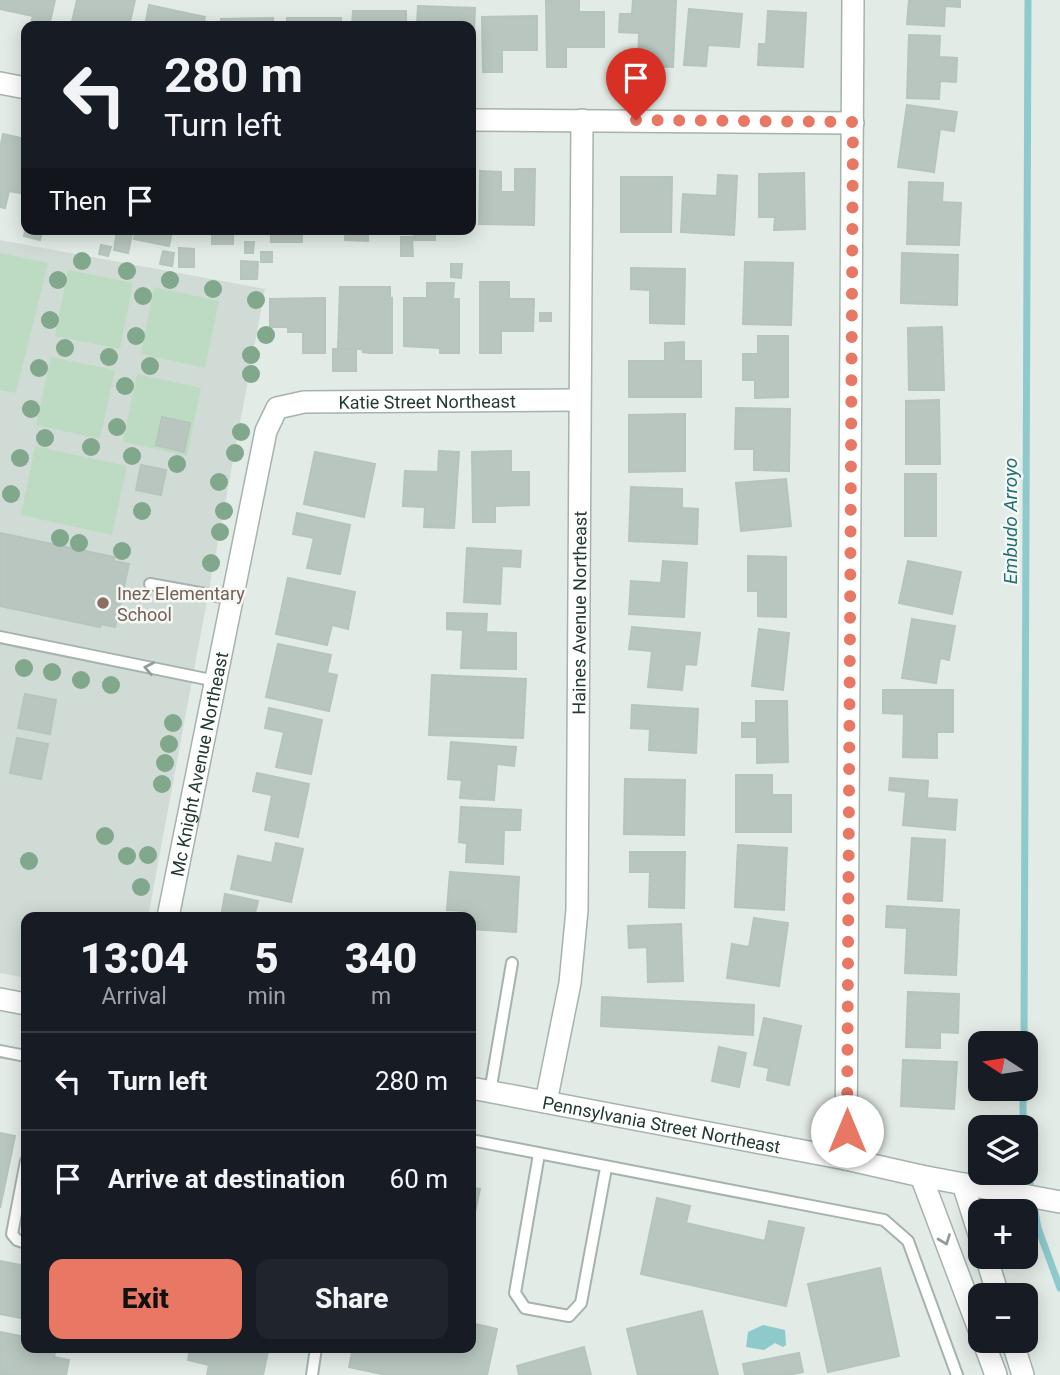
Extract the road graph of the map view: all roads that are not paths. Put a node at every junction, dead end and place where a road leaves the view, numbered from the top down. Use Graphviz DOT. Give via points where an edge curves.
graph roads {
  1 [pos="853,0"];
  2 [pos="0,83"];
  3 [pos="21,87"];
  4 [pos="476,120"];
  5 [pos="582,120"];
  6 [pos="853,122"];
  7 [pos="579,400"];
  8 [pos="277,408"];
  9 [pos="150,584"];
  10 [pos="233,599"];
  11 [pos="0,636"];
  12 [pos="216,681"];
  13 [pos="169,912"];
  14 [pos="512,964"];
  15 [pos="0,999"];
  16 [pos="21,1003"];
  17 [pos="0,1051"];
  18 [pos="21,1055"];
  19 [pos="480,1090"];
  20 [pos="546,1102"];
  21 [pos="476,1141"];
  22 [pos="539,1154"];
  23 [pos="846,1159"];
  24 [pos="606,1167"];
  25 [pos="922,1175"];
  26 [pos="963,1184"];
  27 [pos="21,1187"];
  28 [pos="968,1200"];
  29 [pos="1060,1202"];
  30 [pos="21,1241"];
  31 [pos="968,1300"];
  32 [pos="315,1353"];
  33 [pos="988,1353"];
  34 [pos="1016,1353"];
  35 [pos="312,1375"];
  36 [pos="957,1375"];
  37 [pos="996,1375"];
  38 [pos="1023,1375"];
  1 -- 6 [label="street"];
  2 -- 3 [label="street"];
  4 -- 5 [label="street"];
  5 -- 6 [label="street"];
  5 -- 7 [label="street, Haines Avenue Northeast"];
  6 -- 23 [label="street"];
  7 -- 8 [label="street, Katie Street Northeast" via="304,402"];
  7 -- 20 [label="street, Haines Avenue Northeast" via="578,910 570,983"];
  8 -- 10 [label="street, Mc Knight Avenue Northeast" via="266,431"];
  9 -- 10 [label="lane"];
  10 -- 12 [label="street, Mc Knight Avenue Northeast"];
  12 -- 11 [label="lane, one-way"];
  12 -- 13 [label="street, Mc Knight Avenue Northeast"];
  14 -- 19 [label="lane"];
  15 -- 16 [label="street"];
  17 -- 18 [label="lane"];
  19 -- 20 [label="street, Pennsylvania Street Northeast"];
  20 -- 23 [label="street, Pennsylvania Street Northeast"];
  21 -- 22 [label="lane"];
  22 -- 24 [label="lane"];
  22 -- 24 [label="lane" via="515,1293 525,1308 569,1316 581,1303"];
  23 -- 25 [label="street, Pennsylvania Street Northeast"];
  24 -- 36 [label="lane" via="884,1220 908,1241"];
  25 -- 26 [label="street, Pennsylvania Street Northeast"];
  25 -- 31 [label="street, one-way"];
  26 -- 28 [label="street"];
  26 -- 29 [label="street, Pennsylvania Street Northeast"];
  27 -- 30 [label="lane" via="12,1234"];
  32 -- 35 [label="lane"];
  33 -- 37 [label="street"];
  34 -- 38 [label="street"];
}
